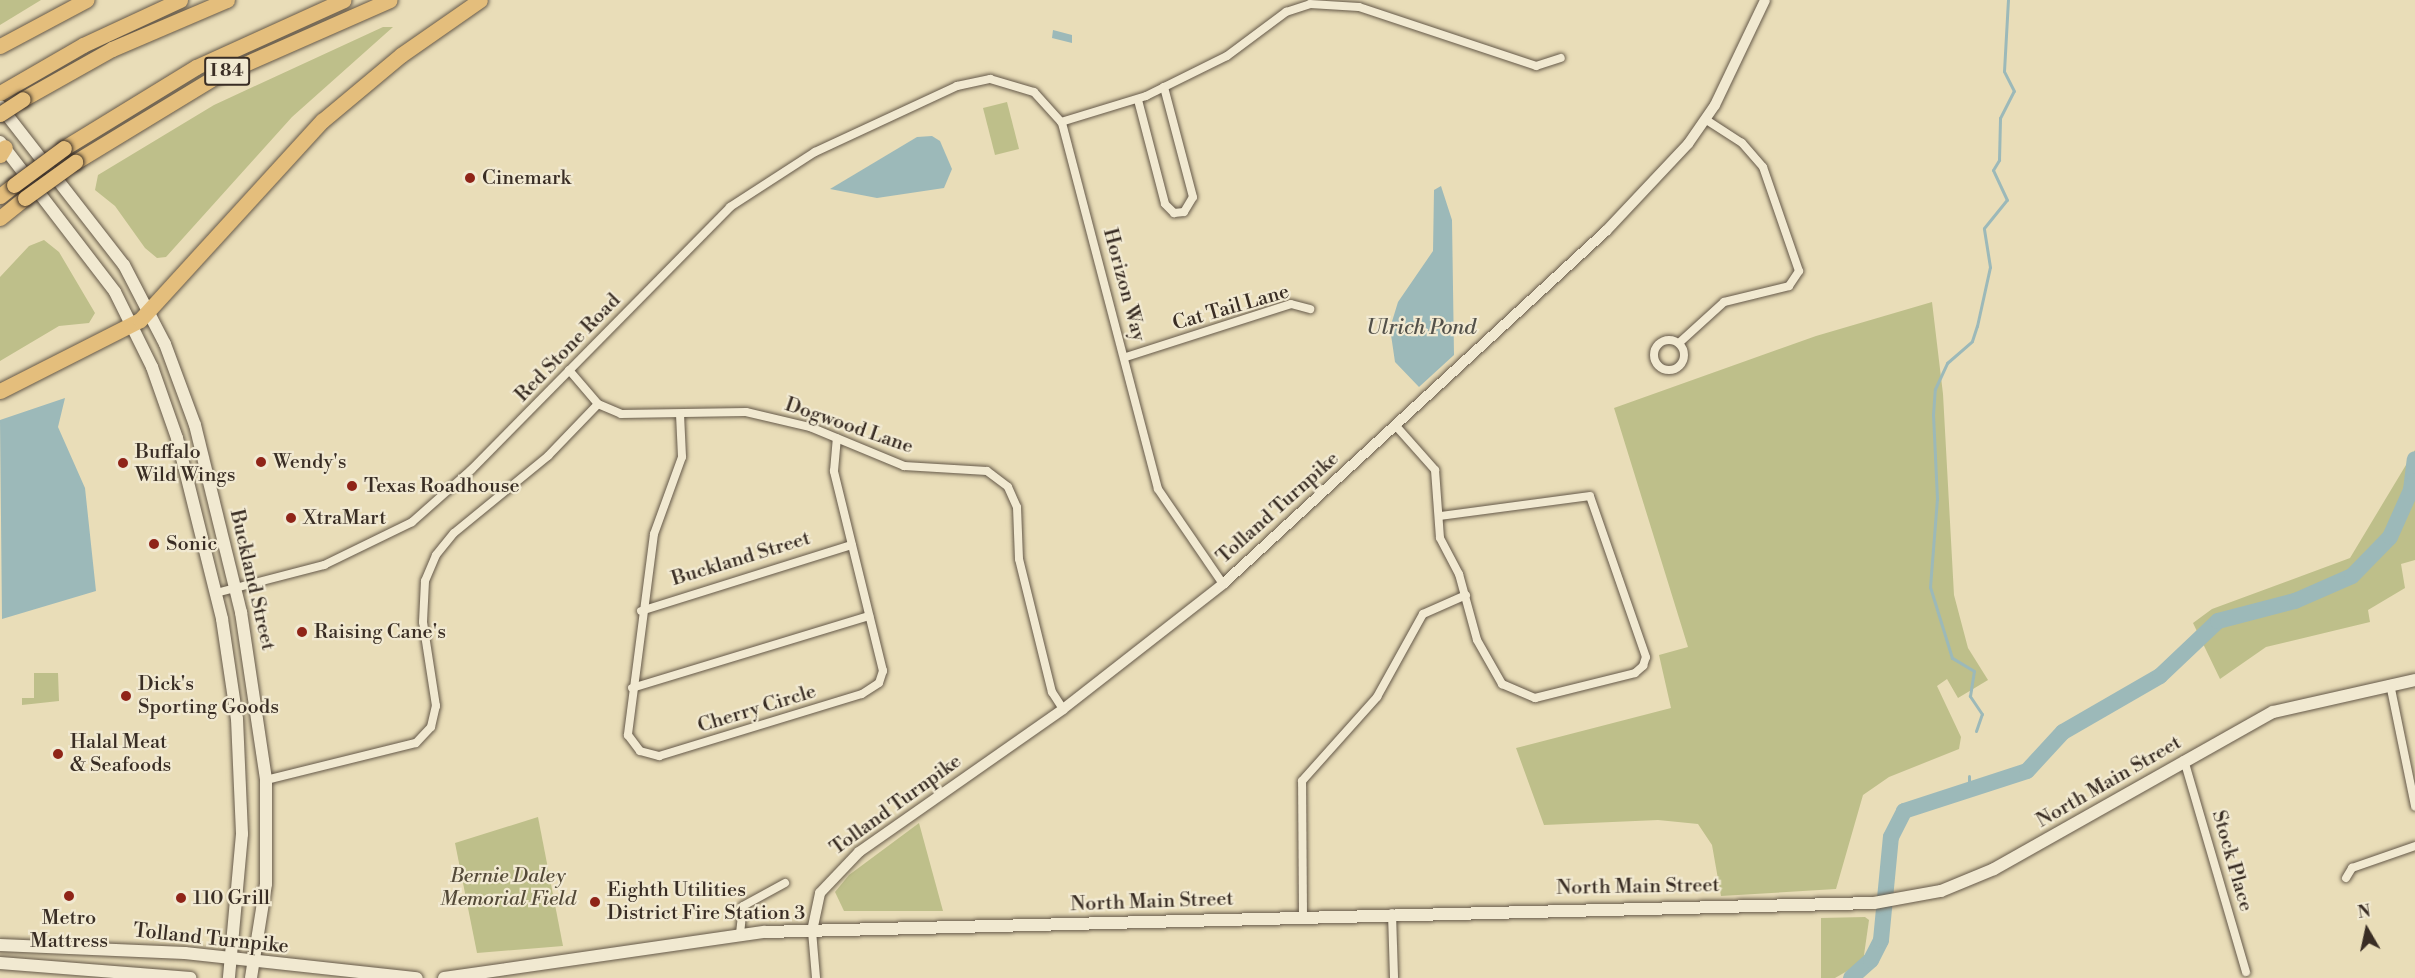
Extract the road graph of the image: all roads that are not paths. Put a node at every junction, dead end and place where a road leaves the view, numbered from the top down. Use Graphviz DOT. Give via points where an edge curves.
graph roads {
  1 [pos="86,0"];
  2 [pos="180,0"];
  3 [pos="227,0"];
  4 [pos="344,0"];
  5 [pos="390,0"];
  6 [pos="480,0"];
  7 [pos="1765,0"];
  8 [pos="1334,1"];
  9 [pos="0,46"];
  10 [pos="1561,58"];
  11 [pos="1164,87"];
  12 [pos="6,90"];
  13 [pos="932,98"];
  14 [pos="1138,100"];
  15 [pos="0,106"];
  16 [pos="0,114"];
  17 [pos="1705,119"];
  18 [pos="1061,122"];
  19 [pos="22,133"];
  20 [pos="1,148"];
  21 [pos="0,196"];
  22 [pos="0,218"];
  23 [pos="1311,309"];
  24 [pos="150,311"];
  25 [pos="133,325"];
  26 [pos="1679,344"];
  27 [pos="1126,357"];
  28 [pos="569,370"];
  29 [pos="0,391"];
  30 [pos="598,404"];
  31 [pos="681,414"];
  32 [pos="1396,426"];
  33 [pos="837,438"];
  34 [pos="1441,516"];
  35 [pos="852,545"];
  36 [pos="1223,584"];
  37 [pos="236,588"];
  38 [pos="216,593"];
  39 [pos="1466,595"];
  40 [pos="641,611"];
  41 [pos="869,616"];
  42 [pos="2415,680"];
  43 [pos="2390,684"];
  44 [pos="632,688"];
  45 [pos="1063,709"];
  46 [pos="2184,760"];
  47 [pos="266,780"];
  48 [pos="2415,806"];
  49 [pos="2415,846"];
  50 [pos="2346,878"];
  51 [pos="785,882"];
  52 [pos="1392,912"];
  53 [pos="1303,916"];
  54 [pos="812,931"];
  55 [pos="740,934"];
  56 [pos="0,945"];
  57 [pos="231,958"];
  58 [pos="254,961"];
  59 [pos="0,963"];
  60 [pos="2246,972"];
  61 [pos="190,978"];
  62 [pos="229,978"];
  63 [pos="251,978"];
  64 [pos="417,978"];
  65 [pos="444,978"];
  66 [pos="816,978"];
  67 [pos="1394,978"];
  1 -- 9 [label="highway"];
  2 -- 12 [label="highway"];
  3 -- 16 [label="highway, bridge" via="112,49"];
  4 -- 21 [label="highway, bridge" via="196,67 64,148"];
  5 -- 22 [label="highway, I 84, bridge" via="213,78 75,162"];
  6 -- 24 [label="highway" via="401,55 322,121"];
  7 -- 17 [label="street, Tolland Turnpike"];
  8 -- 10 [label="street" via="1534,66"];
  8 -- 11 [label="street" via="1290,10 1227,56"];
  11 -- 14 [label="street"];
  11 -- 14 [label="street" via="1192,197 1184,212 1174,213 1165,204"];
  13 -- 18 [label="street, Horizon Way" via="967,83 1004,80 1034,92"];
  13 -- 28 [label="street, Red Stone Road" via="806,157 739,200"];
  14 -- 18 [label="street"];
  15 -- 19 [label="main road, Buckland Street"];
  17 -- 26 [label="street" via="1742,143 1763,167 1799,271 1789,286 1724,302"];
  17 -- 32 [label="street, Tolland Turnpike" via="1658,181"];
  18 -- 27 [label="street, Horizon Way"];
  19 -- 20 [label="main road"];
  19 -- 24 [label="main road, Buckland Street" via="101,231"];
  20 -- 25 [label="main road, Buckland Street" via="92,257"];
  23 -- 27 [label="street, Cat Tail Lane" via="1292,304"];
  24 -- 25 [label="highway"];
  24 -- 37 [label="main road, Buckland Street" via="191,410"];
  25 -- 29 [label="highway"];
  25 -- 38 [label="main road, Buckland Street" via="171,419"];
  27 -- 36 [label="street, Horizon Way" via="1161,497"];
  28 -- 30 [label="street, Dogwood Lane"];
  28 -- 37 [label="street, Red Stone Road" via="412,522 333,562"];
  30 -- 31 [label="street, Dogwood Lane" via="621,414"];
  30 -- 47 [label="street" via="436,555 425,581 423,622 436,706 431,727 416,743"];
  31 -- 33 [label="street, Dogwood Lane" via="746,412"];
  31 -- 40 [label="street, Cherry Circle" via="682,457 654,534"];
  32 -- 34 [label="street" via="1435,470"];
  32 -- 36 [label="street, Tolland Turnpike"];
  33 -- 35 [label="street, Cherry Circle" via="834,471"];
  33 -- 45 [label="street, Dogwood Lane" via="904,466 987,471 1008,487 1017,507 1026,590 1053,692"];
  34 -- 39 [label="street" via="1440,538"];
  34 -- 39 [label="street" via="1590,496 1646,657 1643,666 1635,672 1535,698 1519,694 1503,684 1487,662"];
  35 -- 40 [label="street, Buckland Street"];
  35 -- 41 [label="street, Cherry Circle"];
  36 -- 45 [label="street, Tolland Turnpike"];
  37 -- 38 [label="street, Red Stone Road"];
  37 -- 47 [label="main road, Buckland Street"];
  38 -- 57 [label="main road, Buckland Street" via="241,766 241,855"];
  39 -- 53 [label="street" via="1423,614 1377,698 1302,781"];
  40 -- 44 [label="street, Cherry Circle"];
  41 -- 44 [label="street"];
  41 -- 44 [label="street, Cherry Circle" via="883,671 879,683 862,694 700,744 659,756 640,751 628,735"];
  42 -- 43 [label="main road, North Main Street"];
  43 -- 46 [label="main road, North Main Street" via="2273,712"];
  43 -- 48 [label="street"];
  45 -- 54 [label="street, Tolland Turnpike" via="859,852 820,893"];
  46 -- 52 [label="main road, North Main Street" via="1995,869 1941,891 1900,899 1874,903"];
  46 -- 60 [label="street, Stock Place"];
  47 -- 58 [label="main road, Buckland Street" via="266,875"];
  49 -- 50 [label="street" via="2352,868"];
  51 -- 55 [label="street" via="743,906"];
  52 -- 53 [label="main road, North Main Street"];
  52 -- 67 [label="street"];
  53 -- 54 [label="main road, North Main Street"];
  54 -- 55 [label="main road"];
  54 -- 66 [label="street"];
  55 -- 65 [label="main road"];
  56 -- 57 [label="main road, Tolland Turnpike"];
  57 -- 58 [label="main road, Tolland Turnpike"];
  57 -- 62 [label="main road, Buckland Street"];
  58 -- 63 [label="main road, Buckland Street"];
  58 -- 64 [label="main road, Tolland Turnpike"];
  59 -- 61 [label="main road, Tolland Turnpike"];
}
